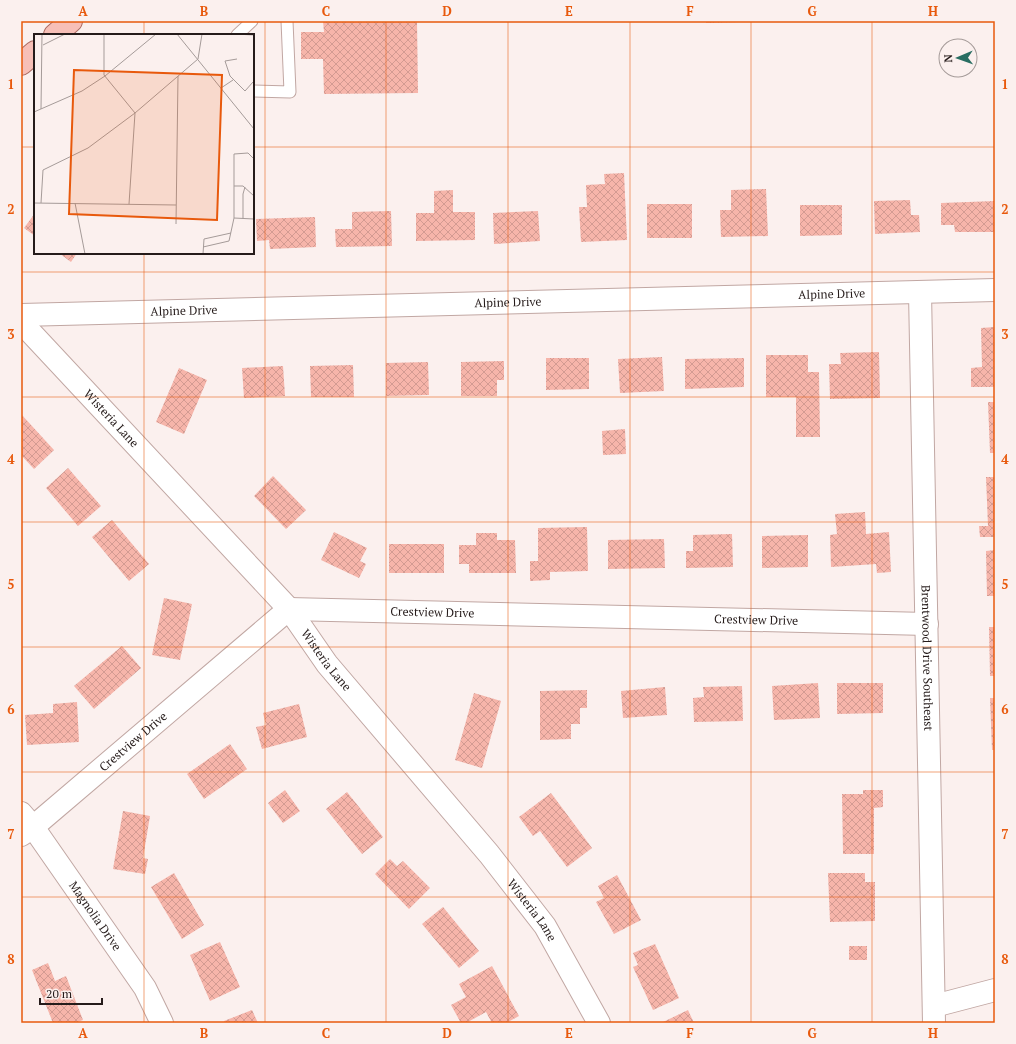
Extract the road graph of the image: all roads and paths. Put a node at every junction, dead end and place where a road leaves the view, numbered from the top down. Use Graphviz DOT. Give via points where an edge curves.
graph roads {
  1 [pos="71,21"];
  2 [pos="252,21"];
  3 [pos="287,21"];
  4 [pos="56,34"];
  5 [pos="238,34"];
  6 [pos="34,53"];
  7 [pos="21,64"];
  8 [pos="254,91"];
  9 [pos="995,290"];
  10 [pos="920,292"];
  11 [pos="21,315"];
  12 [pos="21,322"];
  13 [pos="289,609"];
  14 [pos="927,624"];
  15 [pos="25,825"];
  16 [pos="995,990"];
  17 [pos="934,1014"];
  18 [pos="162,1023"];
  19 [pos="599,1023"];
  1 -- 4 [label="main road"];
  2 -- 5 [label="lane"];
  3 -- 8 [label="lane" via="290,92"];
  6 -- 7 [label="main road"];
  9 -- 10 [label="street, Alpine Drive"];
  10 -- 11 [label="street, Alpine Drive"];
  10 -- 14 [label="street, Brentwood Drive Southeast"];
  12 -- 13 [label="street, Wisteria Lane"];
  13 -- 14 [label="street, Crestview Drive"];
  13 -- 15 [label="street, Crestview Drive"];
  13 -- 19 [label="street, Wisteria Lane" via="327,664 489,854 545,926"];
  14 -- 17 [label="street, Brentwood Drive Southeast"];
  15 -- 18 [label="street, Magnolia Drive" via="145,988"];
  16 -- 17 [label="street"];
}
